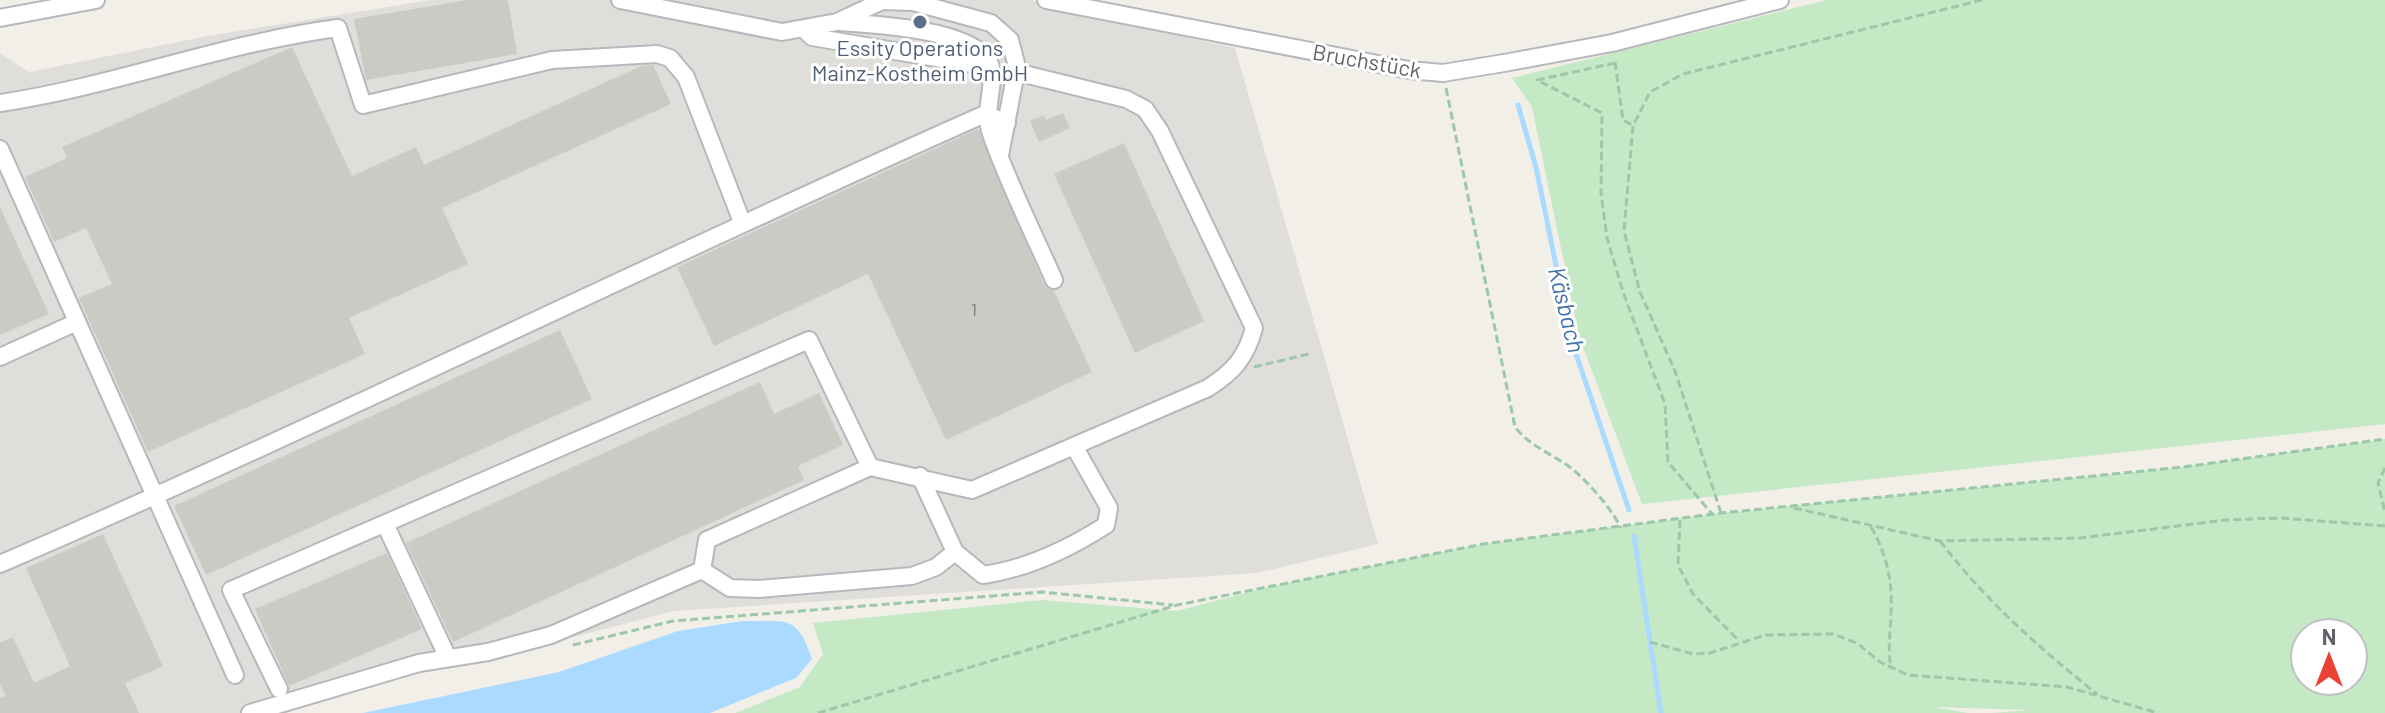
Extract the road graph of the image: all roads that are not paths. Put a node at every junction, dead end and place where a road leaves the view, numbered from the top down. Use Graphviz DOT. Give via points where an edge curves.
graph roads {
  1 [pos="96,0"];
  2 [pos="620,0"];
  3 [pos="1046,0"];
  4 [pos="1780,0"];
  5 [pos="0,18"];
  6 [pos="837,22"];
  7 [pos="804,29"];
  8 [pos="990,67"];
  9 [pos="1016,72"];
  10 [pos="0,103"];
  11 [pos="985,114"];
  12 [pos="1007,123"];
  13 [pos="0,149"];
  14 [pos="1000,155"];
  15 [pos="742,222"];
  16 [pos="1054,280"];
  17 [pos="77,322"];
  18 [pos="0,357"];
  19 [pos="1074,446"];
  20 [pos="870,467"];
  21 [pos="920,476"];
  22 [pos="156,497"];
  23 [pos="385,524"];
  24 [pos="955,552"];
  25 [pos="0,564"];
  26 [pos="702,570"];
  27 [pos="448,658"];
  28 [pos="235,675"];
  29 [pos="279,689"];
  30 [pos="250,713"];
  1 -- 5 [label="street"];
  2 -- 7 [label="street" via="782,32"];
  3 -- 4 [label="street, Bruchstück" via="1443,73 1612,43"];
  6 -- 7 [label="street"];
  6 -- 8 [label="street" via="939,35 978,49"];
  6 -- 9 [label="street" via="882,1 963,14 991,23 1010,40"];
  7 -- 8 [label="street" via="812,37"];
  8 -- 11 [label="street"];
  9 -- 12 [label="street"];
  9 -- 19 [label="street" via="1126,99 1145,109 1254,328 1248,351 1232,372 1208,388"];
  10 -- 15 [label="street" via="72,92 242,44 338,28 363,105 552,60 657,54 670,58 686,77"];
  11 -- 12 [label="street"];
  11 -- 14 [label="street"];
  11 -- 15 [label="street"];
  12 -- 14 [label="street"];
  13 -- 17 [label="street"];
  14 -- 16 [label="street"];
  15 -- 22 [label="street"];
  17 -- 18 [label="street"];
  17 -- 22 [label="street"];
  19 -- 21 [label="street" via="972,490"];
  19 -- 24 [label="street" via="1109,508 1106,525 1008,571 983,575"];
  20 -- 21 [label="street"];
  20 -- 23 [label="street" via="809,340"];
  20 -- 26 [label="street" via="707,540"];
  21 -- 24 [label="street"];
  22 -- 25 [label="street"];
  22 -- 28 [label="street"];
  23 -- 27 [label="street"];
  23 -- 29 [label="street" via="231,590"];
  24 -- 26 [label="street" via="912,576 759,589 730,588"];
  26 -- 27 [label="street" via="551,635"];
  27 -- 30 [label="street"];
}
